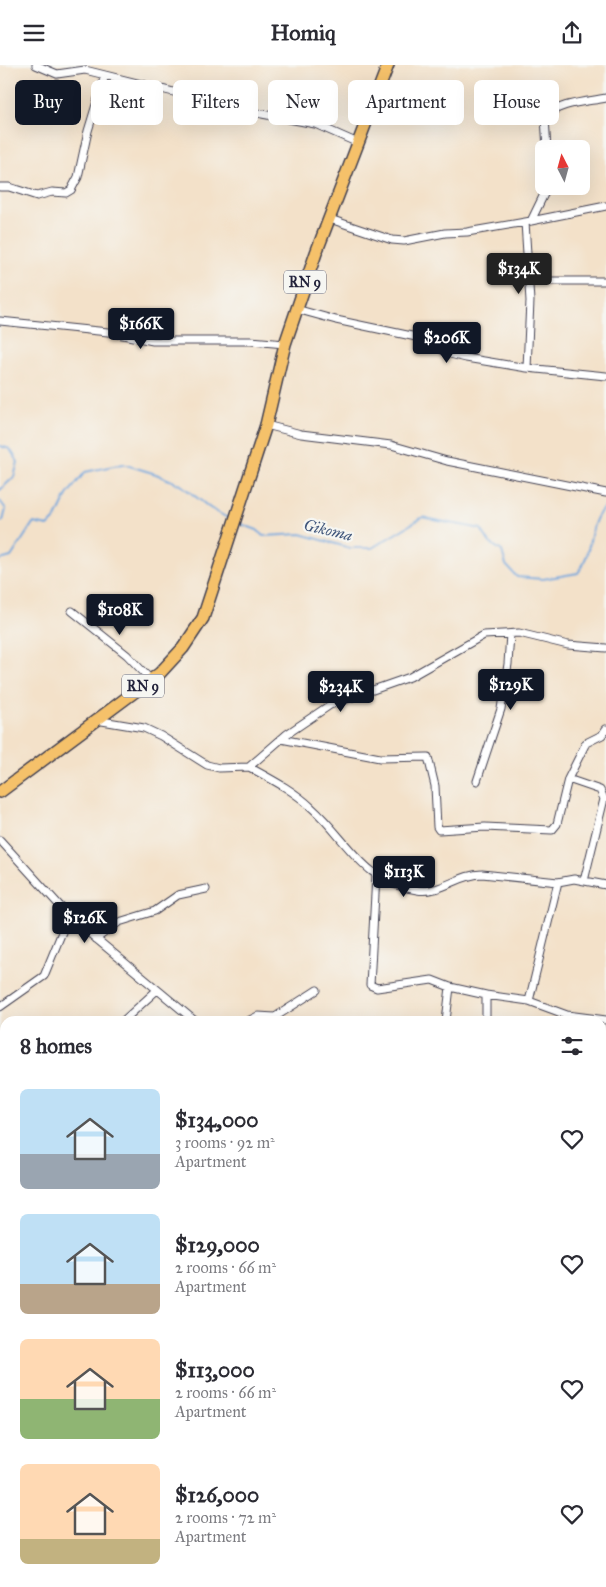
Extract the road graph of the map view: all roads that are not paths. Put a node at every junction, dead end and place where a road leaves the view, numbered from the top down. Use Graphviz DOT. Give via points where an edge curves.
graph roads {
  1 [pos="36,65"];
  2 [pos="388,65"];
  3 [pos="105,75"];
  4 [pos="606,98"];
  5 [pos="546,140"];
  6 [pos="358,143"];
  7 [pos="0,187"];
  8 [pos="543,195"];
  9 [pos="606,206"];
  10 [pos="330,219"];
  11 [pos="528,222"];
  12 [pos="529,281"];
  13 [pos="606,281"];
  14 [pos="296,309"];
  15 [pos="0,321"];
  16 [pos="284,344"];
  17 [pos="528,368"];
  18 [pos="606,376"];
  19 [pos="266,425"];
  20 [pos="606,493"];
  21 [pos="72,611"];
  22 [pos="510,634"];
  23 [pos="606,649"];
  24 [pos="152,679"];
  25 [pos="96,720"];
  26 [pos="606,729"];
  27 [pos="281,739"];
  28 [pos="249,767"];
  29 [pos="568,779"];
  30 [pos="478,781"];
  31 [pos="0,792"];
  32 [pos="0,839"];
  33 [pos="376,876"];
  34 [pos="584,881"];
  35 [pos="558,882"];
  36 [pos="606,885"];
  37 [pos="206,889"];
  38 [pos="69,915"];
  39 [pos="96,939"];
  40 [pos="450,987"];
  41 [pos="157,990"];
  42 [pos="317,990"];
  43 [pos="486,995"];
  44 [pos="529,1001"];
  45 [pos="0,1007"];
  46 [pos="128,1016"];
  47 [pos="189,1016"];
  48 [pos="277,1016"];
  49 [pos="447,1016"];
  50 [pos="486,1016"];
  51 [pos="562,1016"];
  1 -- 3 [label="street" via="57,74 79,69"];
  2 -- 6 [label="main road, RN 9"];
  3 -- 6 [label="street" via="315,124"];
  3 -- 7 [label="street" via="78,177 71,190 39,196"];
  4 -- 5 [label="street" via="550,111 545,118"];
  6 -- 10 [label="main road, RN 9"];
  8 -- 11 [label="street"];
  9 -- 11 [label="street"];
  10 -- 11 [label="street" via="398,241"];
  10 -- 14 [label="main road, RN 9"];
  11 -- 12 [label="street"];
  12 -- 13 [label="street"];
  12 -- 17 [label="street"];
  14 -- 16 [label="main road, RN 9"];
  14 -- 17 [label="street" via="421,338 450,354"];
  15 -- 16 [label="street" via="108,332 153,341"];
  16 -- 19 [label="main road, RN 9"];
  17 -- 18 [label="street"];
  19 -- 20 [label="street" via="301,434 391,445 447,461"];
  19 -- 24 [label="main road, RN 9" via="204,618 183,648"];
  21 -- 24 [label="street"];
  22 -- 23 [label="street"];
  22 -- 27 [label="street" via="484,635 410,677 330,705"];
  22 -- 30 [label="street" via="501,709"];
  24 -- 25 [label="main road, RN 9"];
  25 -- 28 [label="street" via="144,728 206,765"];
  25 -- 31 [label="main road, RN 9"];
  26 -- 29 [label="street" via="602,735 586,743"];
  27 -- 28 [label="street"];
  27 -- 29 [label="street" via="380,758 428,757 435,786 436,827 439,830 485,827 552,830 557,824"];
  28 -- 33 [label="street" via="293,792 314,809"];
  29 -- 34 [label="street" via="600,790 604,795"];
  32 -- 38 [label="street"];
  33 -- 35 [label="street" via="387,883 429,891 474,874"];
  33 -- 40 [label="street" via="370,985 377,988 432,980"];
  34 -- 35 [label="street"];
  34 -- 36 [label="street"];
  35 -- 44 [label="street"];
  37 -- 39 [label="street" via="178,895 154,911 119,922"];
  38 -- 39 [label="street"];
  38 -- 45 [label="street" via="44,975"];
  39 -- 41 [label="street"];
  40 -- 43 [label="street"];
  40 -- 49 [label="street"];
  41 -- 46 [label="street"];
  41 -- 47 [label="street"];
  42 -- 48 [label="street"];
  43 -- 44 [label="street"];
  43 -- 50 [label="street"];
  44 -- 51 [label="street"];
}
